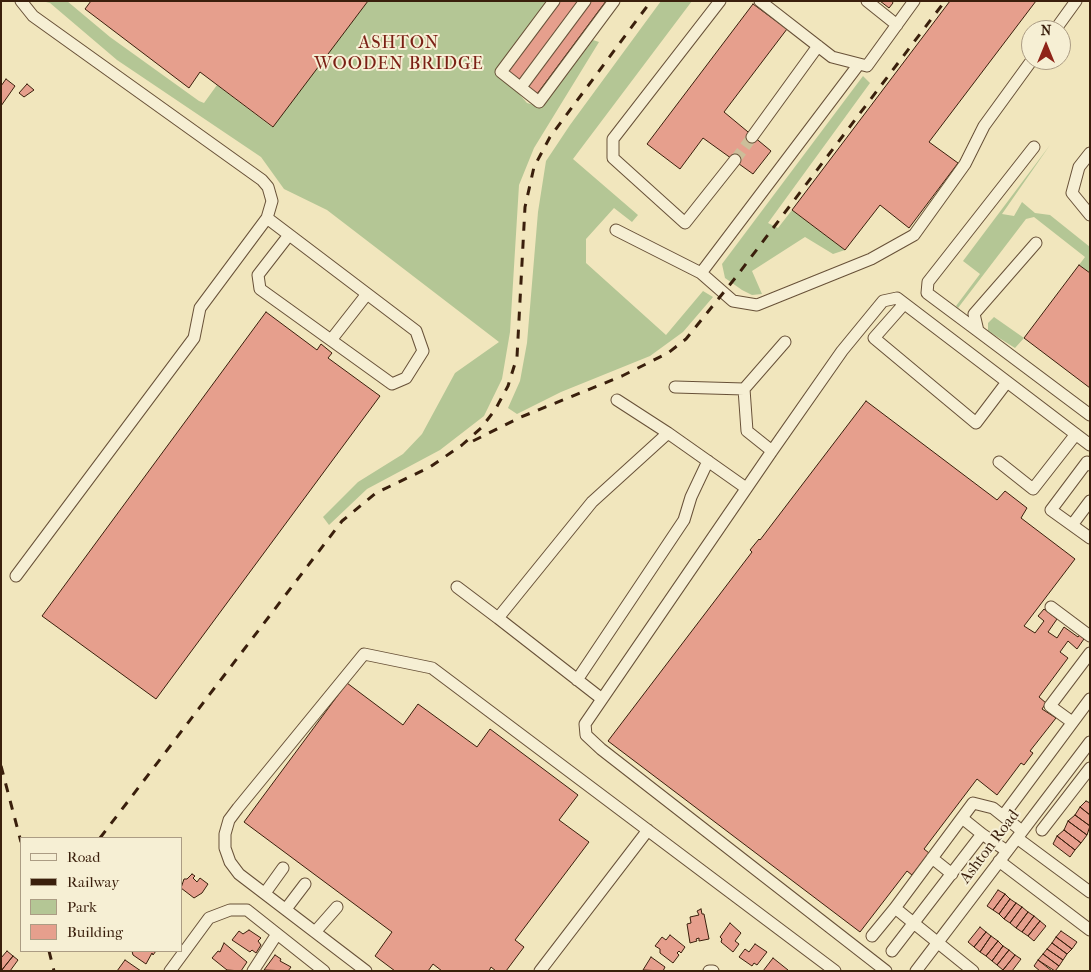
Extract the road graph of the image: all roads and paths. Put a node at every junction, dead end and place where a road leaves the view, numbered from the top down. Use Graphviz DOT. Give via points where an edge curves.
graph roads {
  1 [pos="21,1"];
  2 [pos="554,1"];
  3 [pos="584,1"];
  4 [pos="614,1"];
  5 [pos="720,1"];
  6 [pos="760,1"];
  7 [pos="867,1"];
  8 [pos="914,1"];
  9 [pos="1076,1"];
  10 [pos="1062,20"];
  11 [pos="897,25"];
  12 [pos="818,46"];
  13 [pos="859,64"];
  14 [pos="1025,70"];
  15 [pos="521,87"];
  16 [pos="752,137"];
  17 [pos="1034,147"];
  18 [pos="1090,153"];
  19 [pos="735,160"];
  20 [pos="1090,215"];
  21 [pos="267,218"];
  22 [pos="616,230"];
  23 [pos="288,235"];
  24 [pos="1036,243"];
  25 [pos="701,273"];
  26 [pos="366,294"];
  27 [pos="904,304"];
  28 [pos="978,331"];
  29 [pos="330,340"];
  30 [pos="785,342"];
  31 [pos="1007,382"];
  32 [pos="675,387"];
  33 [pos="744,389"];
  34 [pos="617,400"];
  35 [pos="1090,415"];
  36 [pos="668,433"];
  37 [pos="1076,434"];
  38 [pos="1090,445"];
  39 [pos="772,451"];
  40 [pos="708,461"];
  41 [pos="999,462"];
  42 [pos="1090,465"];
  43 [pos="746,488"];
  44 [pos="1090,501"];
  45 [pos="1072,525"];
  46 [pos="1090,538"];
  47 [pos="16,576"];
  48 [pos="456,588"];
  49 [pos="1051,607"];
  50 [pos="498,618"];
  51 [pos="1090,636"];
  52 [pos="1090,653"];
  53 [pos="577,680"];
  54 [pos="602,699"];
  55 [pos="1090,699"];
  56 [pos="1072,722"];
  57 [pos="1090,742"];
  58 [pos="1085,758"];
  59 [pos="1090,768"];
  60 [pos="1003,816"];
  61 [pos="962,818"];
  62 [pos="648,830"];
  63 [pos="1042,830"];
  64 [pos="982,834"];
  65 [pos="1020,834"];
  66 [pos="1007,851"];
  67 [pos="932,858"];
  68 [pos="999,861"];
  69 [pos="283,868"];
  70 [pos="952,874"];
  71 [pos="305,884"];
  72 [pos="1090,892"];
  73 [pos="265,893"];
  74 [pos="337,907"];
  75 [pos="895,908"];
  76 [pos="286,909"];
  77 [pos="914,924"];
  78 [pos="1090,930"];
  79 [pos="316,932"];
  80 [pos="278,934"];
  81 [pos="872,936"];
  82 [pos="937,943"];
  83 [pos="892,951"];
  84 [pos="170,971"];
  85 [pos="253,971"];
  86 [pos="324,971"];
  87 [pos="366,971"];
  88 [pos="540,971"];
  89 [pos="835,971"];
  90 [pos="886,971"];
  91 [pos="916,971"];
  92 [pos="972,971"];
  1 -- 21 [label="street" via="40,21 262,180 271,194"];
  2 -- 15 [label="street" via="501,72"];
  3 -- 15 [label="street"];
  4 -- 15 [label="street" via="539,102"];
  5 -- 19 [label="street" via="613,139 613,158 685,223"];
  6 -- 12 [label="street"];
  7 -- 11 [label="street"];
  8 -- 11 [label="street"];
  9 -- 10 [label="street"];
  11 -- 13 [label="street" via="866,66"];
  12 -- 13 [label="street" via="832,57"];
  12 -- 16 [label="street"];
  13 -- 25 [label="street"];
  14 -- 25 [label="street" via="984,126 965,164 914,235 871,258 757,305 733,301"];
  17 -- 28 [label="street" via="928,282 927,293"];
  18 -- 20 [label="street" via="1079,168 1072,193"];
  21 -- 23 [label="street"];
  21 -- 47 [label="street" via="200,308 194,338"];
  22 -- 25 [label="street"];
  23 -- 26 [label="street"];
  23 -- 29 [label="street" via="258,275 260,289"];
  24 -- 28 [label="street" via="974,314"];
  26 -- 29 [label="street"];
  26 -- 29 [label="street" via="416,331 423,351 406,378 392,384"];
  27 -- 31 [label="street"];
  27 -- 31 [label="street" via="874,338 976,423"];
  27 -- 39 [label="street" via="897,298 882,301 842,351"];
  28 -- 35 [label="street"];
  30 -- 33 [label="street"];
  31 -- 37 [label="street"];
  32 -- 33 [label="street"];
  33 -- 39 [label="street" via="747,431"];
  34 -- 36 [label="street"];
  36 -- 40 [label="street"];
  36 -- 50 [label="street" via="592,502"];
  37 -- 38 [label="street"];
  37 -- 41 [label="street" via="1033,490"];
  39 -- 43 [label="street"];
  40 -- 43 [label="street"];
  40 -- 53 [label="street" via="684,520"];
  42 -- 45 [label="street" via="1086,462 1051,510"];
  43 -- 54 [label="street"];
  44 -- 45 [label="street"];
  45 -- 46 [label="street"];
  48 -- 50 [label="street"];
  49 -- 51 [label="street"];
  50 -- 53 [label="street"];
  52 -- 56 [label="street" via="1050,706"];
  53 -- 54 [label="street"];
  54 -- 90 [label="street" via="585,724 586,735 600,749"];
  55 -- 56 [label="street"];
  56 -- 60 [label="street"];
  57 -- 58 [label="street, Ashton Road"];
  58 -- 65 [label="street, Ashton Road"];
  59 -- 63 [label="street"];
  60 -- 61 [label="street" via="993,808 973,803"];
  60 -- 65 [label="street"];
  61 -- 64 [label="street"];
  61 -- 67 [label="street"];
  62 -- 73 [label="street" via="432,668 364,654 229,820 225,848 230,862 239,874"];
  62 -- 88 [label="street"];
  62 -- 89 [label="street"];
  64 -- 66 [label="street"];
  64 -- 70 [label="street"];
  65 -- 66 [label="street, Ashton Road"];
  65 -- 72 [label="street"];
  66 -- 68 [label="street, Ashton Road"];
  67 -- 70 [label="street"];
  67 -- 75 [label="street"];
  68 -- 78 [label="street"];
  68 -- 82 [label="street, Ashton Road"];
  69 -- 73 [label="street"];
  70 -- 77 [label="street"];
  71 -- 76 [label="street"];
  73 -- 76 [label="street"];
  74 -- 79 [label="street"];
  75 -- 77 [label="street"];
  75 -- 81 [label="street"];
  76 -- 79 [label="street"];
  77 -- 82 [label="street"];
  77 -- 83 [label="street"];
  79 -- 87 [label="street"];
  80 -- 84 [label="street" via="247,910 230,910 209,918"];
  80 -- 85 [label="street"];
  80 -- 86 [label="street"];
  82 -- 91 [label="street, Ashton Road"];
  82 -- 92 [label="street"];
}
